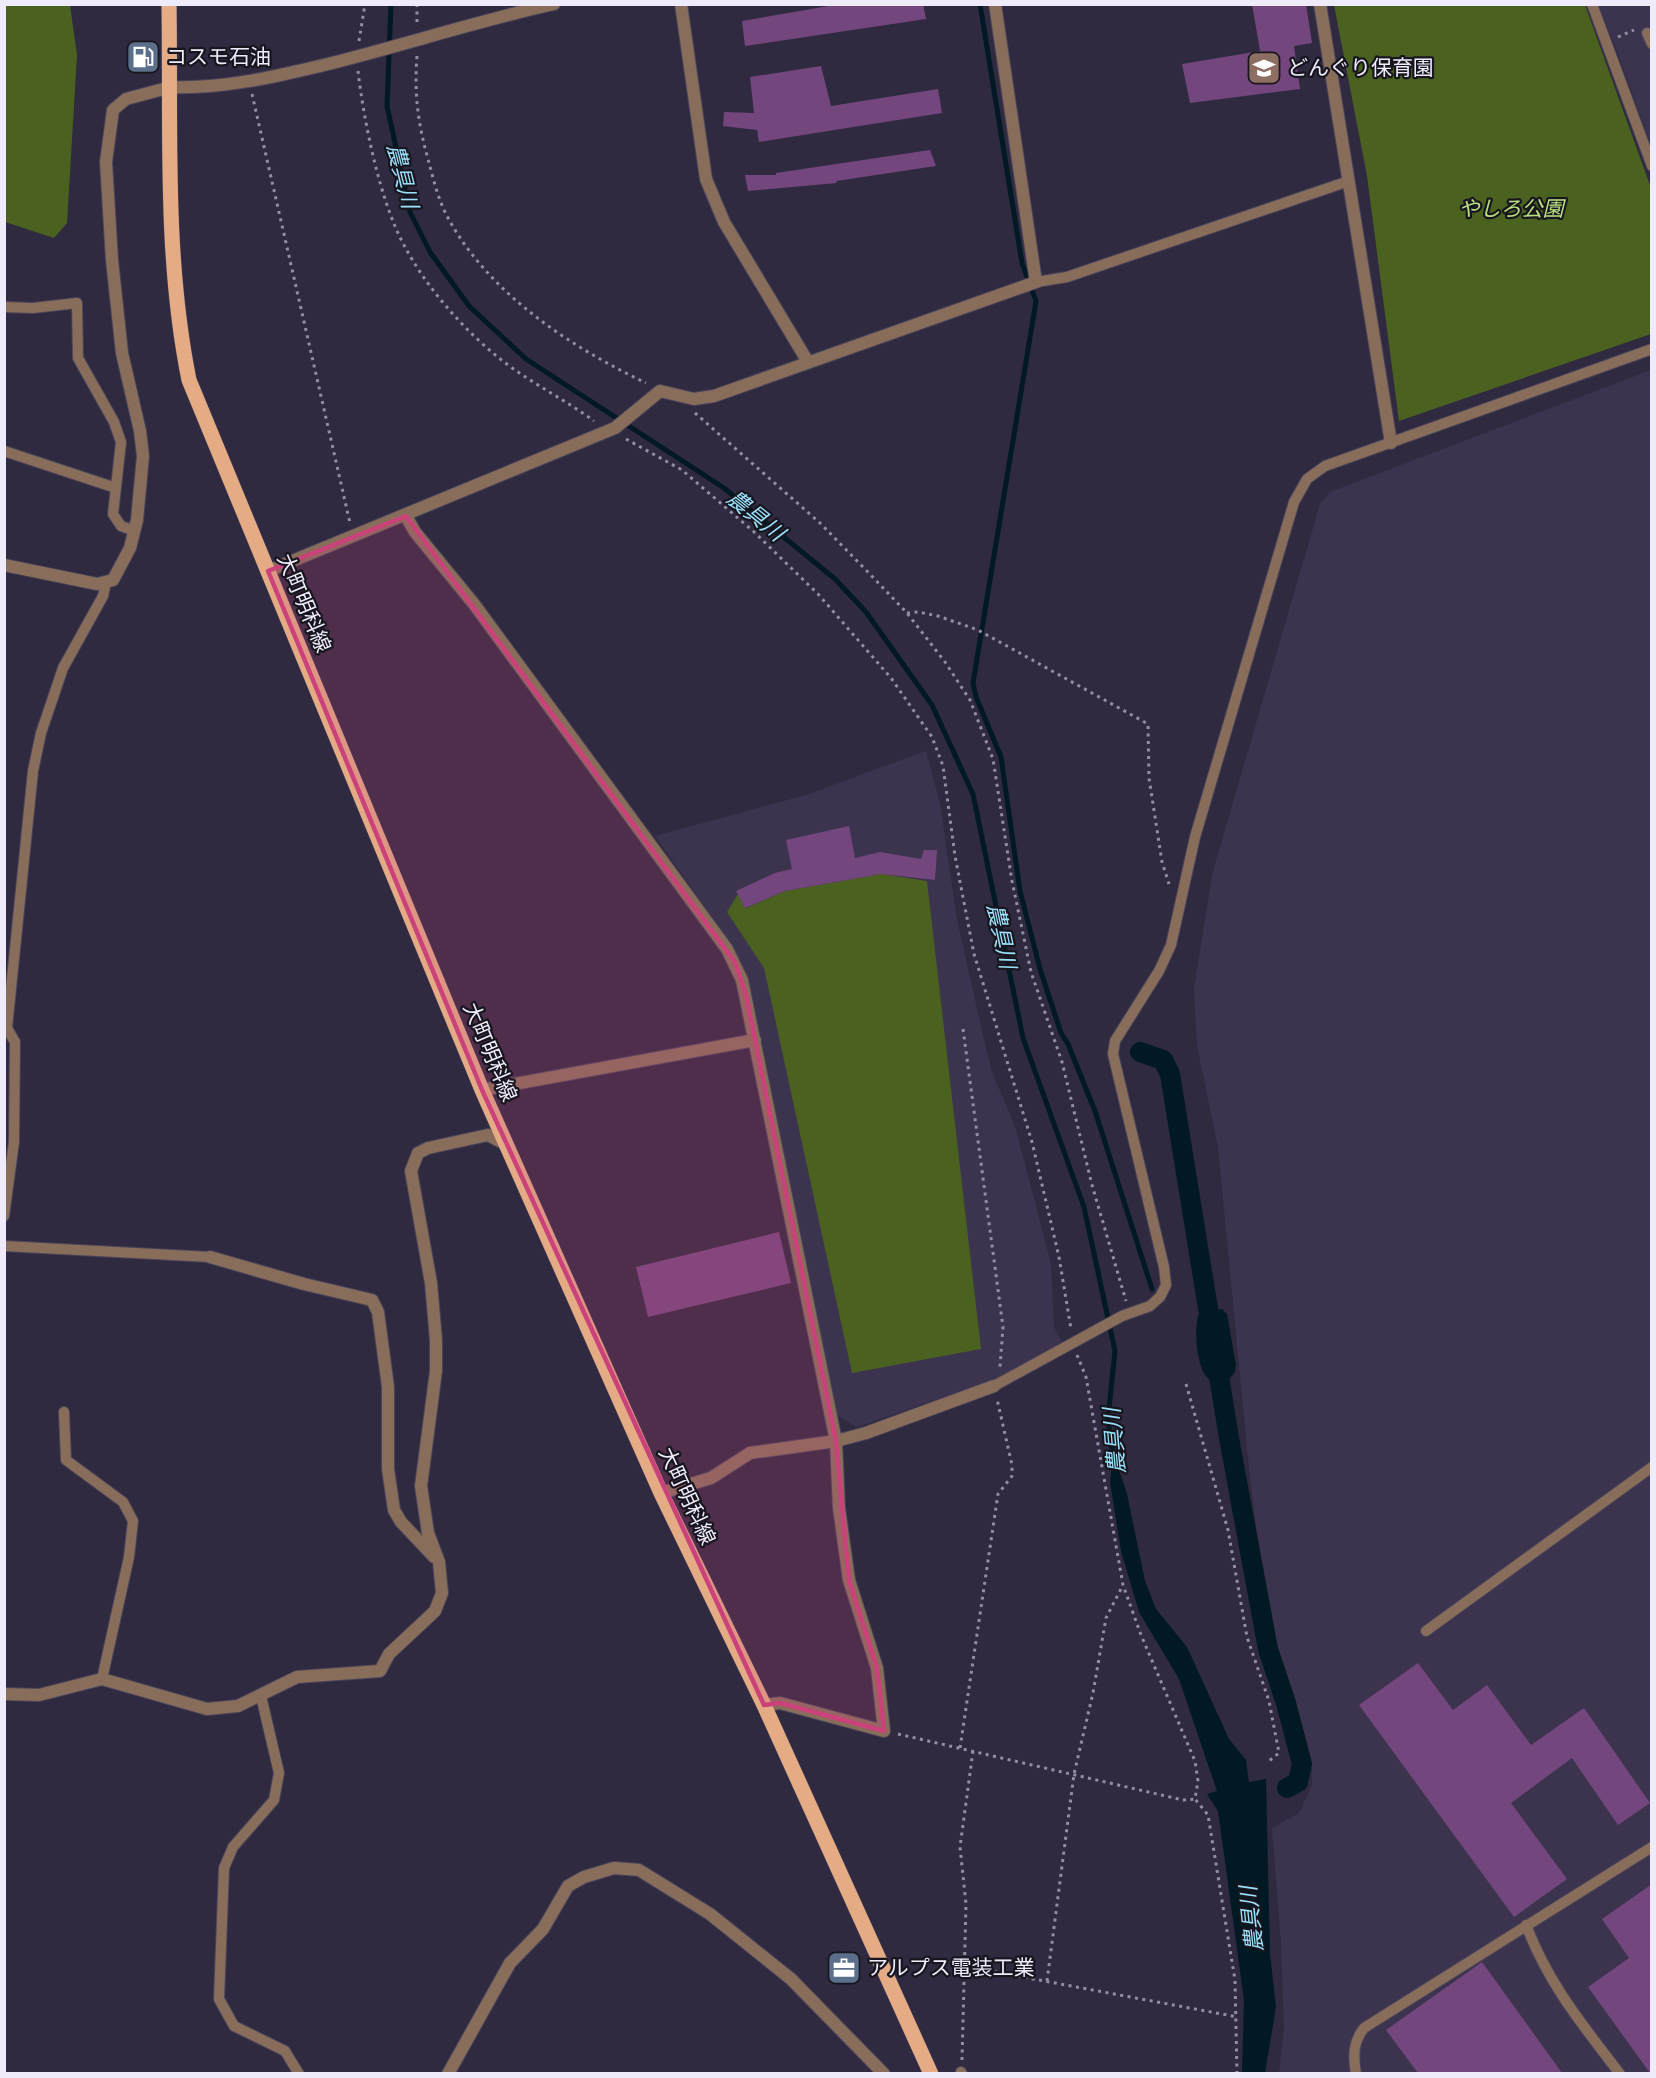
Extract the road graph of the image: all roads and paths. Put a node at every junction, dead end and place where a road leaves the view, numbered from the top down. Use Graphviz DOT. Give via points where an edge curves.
graph roads {
  1 [pos="169,4"];
  2 [pos="365,4"];
  3 [pos="417,4"];
  4 [pos="554,4"];
  5 [pos="681,4"];
  6 [pos="995,4"];
  7 [pos="1320,4"];
  8 [pos="1592,4"];
  9 [pos="1642,31"];
  10 [pos="1615,38"];
  11 [pos="415,40"];
  12 [pos="1652,44"];
  13 [pos="360,56"];
  14 [pos="249,81"];
  15 [pos="171,87"];
  16 [pos="1652,166"];
  17 [pos="1349,181"];
  18 [pos="1036,282"];
  19 [pos="4,307"];
  20 [pos="1652,349"];
  21 [pos="808,362"];
  22 [pos="657,393"];
  23 [pos="694,399"];
  24 [pos="612,430"];
  25 [pos="1391,442"];
  26 [pos="4,451"];
  27 [pos="116,488"];
  28 [pos="406,516"];
  29 [pos="135,531"];
  30 [pos="354,536"];
  31 [pos="4,565"];
  32 [pos="268,571"];
  33 [pos="106,583"];
  34 [pos="907,613"];
  35 [pos="1179,911"];
  36 [pos="6,1028"];
  37 [pos="963,1029"];
  38 [pos="755,1040"];
  39 [pos="482,1090"];
  40 [pos="507,1145"];
  41 [pos="4,1216"];
  42 [pos="4,1246"];
  43 [pos="210,1257"];
  44 [pos="1126,1315"];
  45 [pos="1076,1341"];
  46 [pos="1186,1384"];
  47 [pos="994,1386"];
  48 [pos="64,1412"];
  49 [pos="836,1441"];
  50 [pos="1652,1467"];
  51 [pos="661,1492"];
  52 [pos="439,1562"];
  53 [pos="1123,1585"];
  54 [pos="1426,1630"];
  55 [pos="102,1679"];
  56 [pos="4,1694"];
  57 [pos="261,1696"];
  58 [pos="764,1705"];
  59 [pos="884,1731"];
  60 [pos="960,1748"];
  61 [pos="973,1751"];
  62 [pos="1269,1761"];
  63 [pos="1074,1774"];
  64 [pos="1196,1799"];
  65 [pos="1652,1846"];
  66 [pos="1526,1926"];
  67 [pos="965,1970"];
  68 [pos="1047,1981"];
  69 [pos="1238,2017"];
  70 [pos="299,2073"];
  71 [pos="448,2073"];
  72 [pos="884,2073"];
  73 [pos="931,2073"];
  74 [pos="962,2073"];
  75 [pos="1237,2073"];
  76 [pos="1356,2073"];
  77 [pos="1620,2073"];
  1 -- 15 [label="main road, 大町明科線"];
  2 -- 13 [label="path"];
  3 -- 11 [label="path"];
  4 -- 11 [label="street"];
  5 -- 21 [label="street" via="705,179 724,222"];
  6 -- 18 [label="street"];
  7 -- 17 [label="street"];
  8 -- 16 [label="lane"];
  9 -- 10 [label="path"];
  9 -- 12 [label="lane"];
  11 -- 13 [label="street"];
  11 -- 22 [label="path" via="417,118 445,213 462,242 484,269 543,322"];
  13 -- 14 [label="street"];
  13 -- 24 [label="path" via="364,118 379,175 405,246 425,278 459,320 499,358"];
  14 -- 15 [label="street" via="198,88"];
  14 -- 30 [label="path"];
  15 -- 29 [label="street" via="126,99 113,110 106,162 122,353 143,456"];
  15 -- 32 [label="main road, 大町明科線" via="171,250 178,326 189,380"];
  17 -- 18 [label="lane" via="1067,277"];
  17 -- 25 [label="street"];
  18 -- 21 [label="street"];
  19 -- 27 [label="lane" via="77,303 78,358 121,442"];
  20 -- 25 [label="lane"];
  21 -- 23 [label="street" via="714,396"];
  22 -- 23 [label="street"];
  22 -- 24 [label="street"];
  23 -- 34 [label="path" via="696,416 820,523"];
  24 -- 28 [label="street"];
  24 -- 45 [label="path" via="682,470 753,531 818,594 891,678 932,737 943,766 974,954 1032,1142"];
  25 -- 35 [label="lane" via="1325,466 1307,479 1294,502 1195,837"];
  26 -- 27 [label="lane"];
  27 -- 29 [label="lane" via="113,514 121,526"];
  28 -- 30 [label="street"];
  28 -- 38 [label="street" via="727,948 742,980"];
  29 -- 33 [label="street" via="120,571"];
  30 -- 32 [label="street"];
  31 -- 33 [label="street"];
  32 -- 39 [label="main road, 大町明科線"];
  33 -- 36 [label="lane" via="103,596 63,668 41,733 33,771"];
  34 -- 35 [label="path" via="939,616 978,630 1148,724 1149,778 1157,834"];
  34 -- 44 [label="path" via="970,700 993,759 1031,972 1062,1062"];
  35 -- 44 [label="lane" via="1159,971 1126,1022 1113,1054 1166,1285 1150,1306"];
  36 -- 41 [label="lane" via="15,1042 15,1131"];
  37 -- 47 [label="path" via="1004,1327 1002,1360"];
  38 -- 39 [label="street"];
  38 -- 49 [label="street"];
  39 -- 40 [label="main road, 大町明科線"];
  40 -- 51 [label="main road, 大町明科線"];
  40 -- 52 [label="street" via="488,1136 428,1148 418,1154 411,1171 431,1283 436,1340 436,1371 421,1486 428,1533"];
  42 -- 43 [label="lane"];
  43 -- 52 [label="street" via="372,1300 378,1312 388,1387 388,1469 394,1510"];
  44 -- 45 [label="lane"];
  45 -- 47 [label="lane"];
  45 -- 53 [label="path" via="1086,1377"];
  46 -- 62 [label="path" via="1228,1530 1246,1637 1269,1701 1279,1753"];
  47 -- 49 [label="street" via="923,1414"];
  47 -- 60 [label="path" via="1012,1476 998,1494"];
  48 -- 55 [label="lane" via="66,1460 123,1502 133,1521 129,1557"];
  49 -- 51 [label="street" via="750,1453 711,1478"];
  49 -- 59 [label="street" via="839,1508 849,1580 877,1668"];
  50 -- 54 [label="lane"];
  51 -- 58 [label="main road, 大町明科線"];
  52 -- 57 [label="street" via="442,1593 435,1611 389,1654 380,1671 297,1677"];
  53 -- 63 [label="path" via="1106,1618"];
  53 -- 64 [label="path" via="1195,1761"];
  55 -- 56 [label="street" via="39,1695"];
  55 -- 57 [label="street" via="207,1709 238,1706"];
  57 -- 70 [label="lane" via="279,1773 274,1800 233,1847 224,1868 219,2000 234,2026 285,2050"];
  58 -- 59 [label="street" via="780,1703"];
  58 -- 73 [label="main road, 大町明科線"];
  59 -- 60 [label="path"];
  60 -- 61 [label="path"];
  61 -- 63 [label="path"];
  61 -- 67 [label="path" via="960,1847 965,1877"];
  63 -- 64 [label="path" via="1183,1800"];
  63 -- 68 [label="path"];
  64 -- 69 [label="path" via="1208,1815"];
  65 -- 66 [label="lane"];
  66 -- 76 [label="lane" via="1365,2028 1355,2040"];
  66 -- 77 [label="lane" via="1556,1990"];
  67 -- 68 [label="path"];
  67 -- 74 [label="path"];
  68 -- 69 [label="path"];
  69 -- 75 [label="path"];
  71 -- 72 [label="street" via="510,1963 543,1929 568,1886 614,1868 639,1870 710,1914 791,1979"];
}
